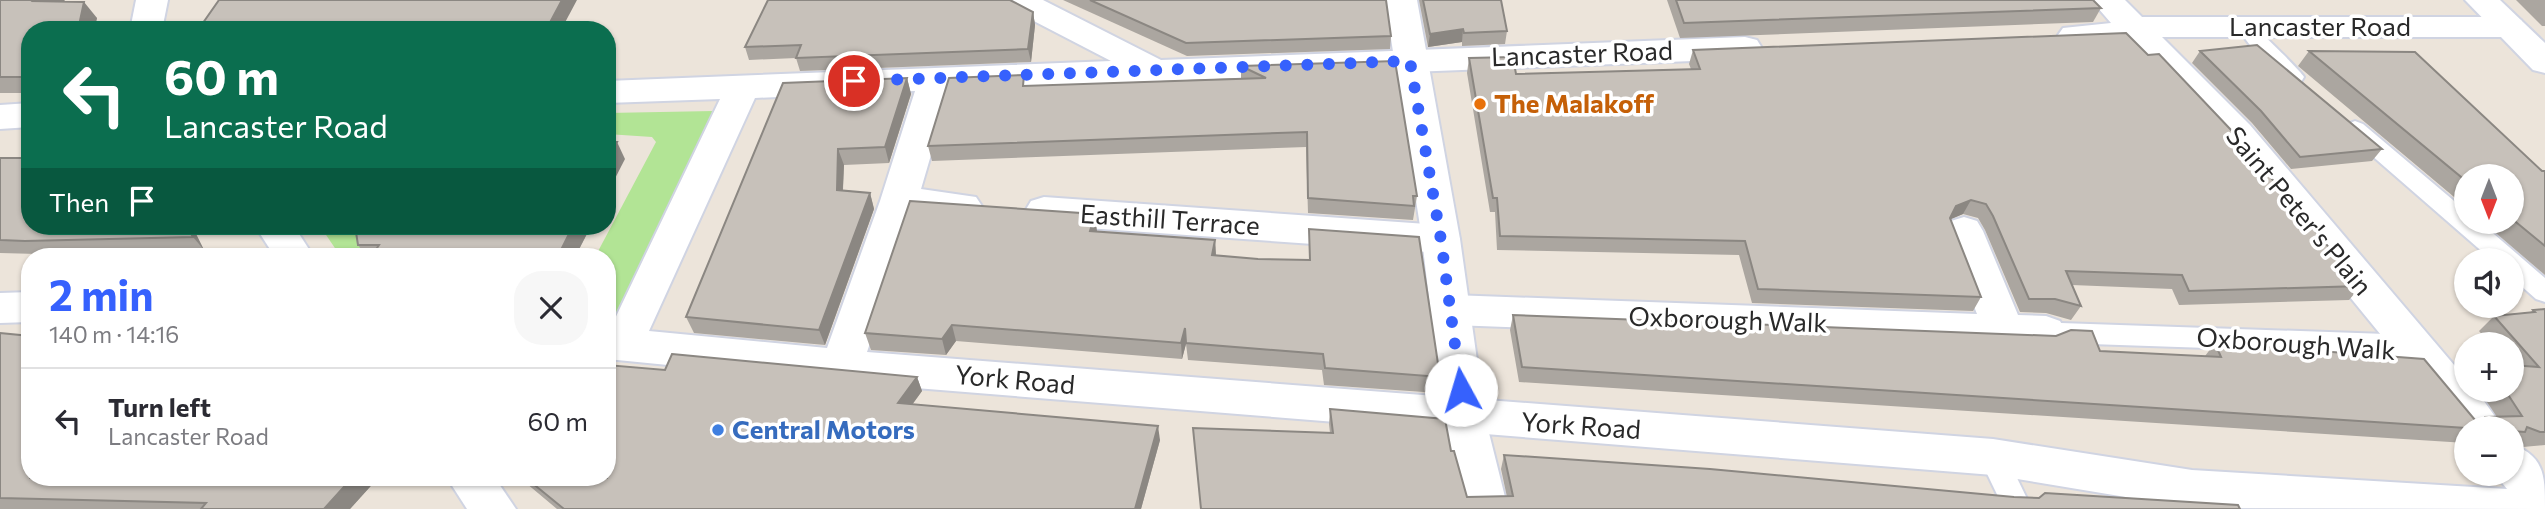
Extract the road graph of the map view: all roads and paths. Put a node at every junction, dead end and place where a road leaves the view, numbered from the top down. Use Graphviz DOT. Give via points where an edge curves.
graph roads {
  1 [pos="152,0"];
  2 [pos="1018,0"];
  3 [pos="1401,0"];
  4 [pos="2106,0"];
  5 [pos="2481,0"];
  6 [pos="148,21"];
  7 [pos="2246,27"];
  8 [pos="2509,27"];
  9 [pos="2135,30"];
  10 [pos="2042,37"];
  11 [pos="1781,47"];
  12 [pos="1410,61"];
  13 [pos="2545,62"];
  14 [pos="1153,69"];
  15 [pos="937,77"];
  16 [pos="743,88"];
  17 [pos="616,92"];
  18 [pos="2314,94"];
  19 [pos="2334,111"];
  20 [pos="21,116"];
  21 [pos="0,117"];
  22 [pos="899,201"];
  23 [pos="1964,231"];
  24 [pos="1441,240"];
  25 [pos="2494,248"];
  26 [pos="2524,274"];
  27 [pos="2545,292"];
  28 [pos="21,307"];
  29 [pos="0,308"];
  30 [pos="1452,310"];
  31 [pos="2004,330"];
  32 [pos="2046,332"];
  33 [pos="616,341"];
  34 [pos="616,343"];
  35 [pos="2418,355"];
  36 [pos="841,366"];
  37 [pos="2472,416"];
  38 [pos="1464,417"];
  39 [pos="1993,457"];
  40 [pos="2524,477"];
  41 [pos="475,486"];
  42 [pos="2197,499"];
  43 [pos="2545,504"];
  44 [pos="494,509"];
  45 [pos="1486,509"];
  46 [pos="2018,509"];
  47 [pos="2511,509"];
  1 -- 6 [label="street"];
  2 -- 14 [label="street"];
  3 -- 12 [label="street"];
  4 -- 9 [label="street, Saint Peter's Plain"];
  5 -- 8 [label="street"];
  7 -- 8 [label="street, Lancaster Road"];
  7 -- 9 [label="street, Lancaster Road"];
  7 -- 18 [label="lane" via="2275,62"];
  8 -- 13 [label="street"];
  9 -- 10 [label="street, Lancaster Road"];
  9 -- 35 [label="street, Saint Peter's Plain" via="2236,134"];
  11 -- 12 [label="street, Lancaster Road"];
  12 -- 14 [label="street, Lancaster Road"];
  12 -- 24 [label="street"];
  14 -- 15 [label="street, Lancaster Road"];
  15 -- 16 [label="street, Lancaster Road"];
  15 -- 22 [label="street"];
  16 -- 17 [label="street, Lancaster Road"];
  16 -- 33 [label="street"];
  19 -- 25 [label="lane"];
  20 -- 21 [label="street"];
  22 -- 24 [label="street, Easthill Terrace"];
  22 -- 36 [label="street"];
  23 -- 31 [label="street"];
  24 -- 30 [label="street"];
  26 -- 27 [label="lane"];
  28 -- 29 [label="street"];
  30 -- 31 [label="street, Oxborough Walk"];
  30 -- 38 [label="street"];
  31 -- 32 [label="street, Oxborough Walk"];
  32 -- 35 [label="lane, Oxborough Walk" via="2386,344"];
  34 -- 36 [label="street, York Road"];
  35 -- 37 [label="street, Saint Peter's Plain"];
  36 -- 38 [label="street, York Road"];
  38 -- 39 [label="street, York Road"];
  38 -- 45 [label="street"];
  39 -- 42 [label="street, York Road"];
  39 -- 46 [label="lane"];
  40 -- 43 [label="street"];
  41 -- 44 [label="street"];
  42 -- 47 [label="street, York Road"];
}
